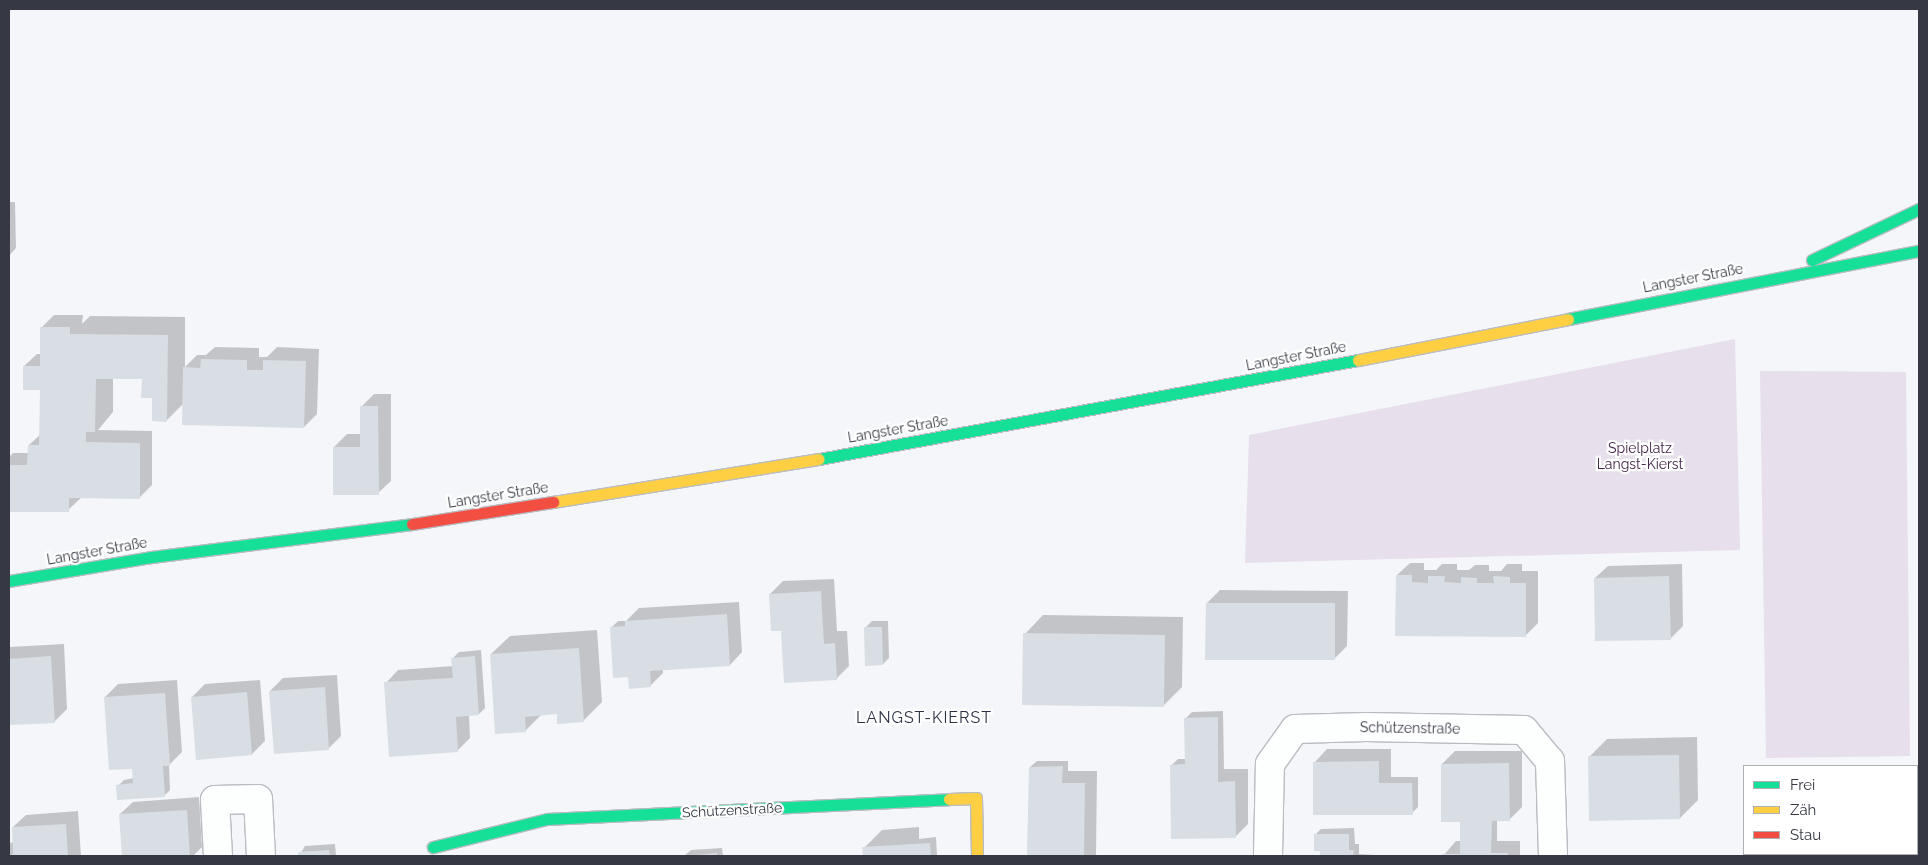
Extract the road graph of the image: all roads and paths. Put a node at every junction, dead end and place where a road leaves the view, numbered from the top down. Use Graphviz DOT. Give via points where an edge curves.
graph roads {
  1 [pos="1919,209"];
  2 [pos="1919,251"];
  3 [pos="1786,275"];
  4 [pos="9,581"];
  5 [pos="433,847"];
  6 [pos="218,856"];
  7 [pos="261,856"];
  8 [pos="976,856"];
  9 [pos="1268,856"];
  10 [pos="1553,856"];
  1 -- 3 [label="street, Langster Straße" via="1830,250"];
  2 -- 3 [label="street, Langster Straße"];
  3 -- 4 [label="street, Langster Straße" via="1318,368 802,462 412,524 152,557"];
  5 -- 8 [label="street, Schützenstraße" via="546,819 976,798"];
  6 -- 7 [label="street" via="215,800 258,798"];
  9 -- 10 [label="street, Schützenstraße" via="1270,764 1295,729 1366,727 1524,730 1550,761"];
}
